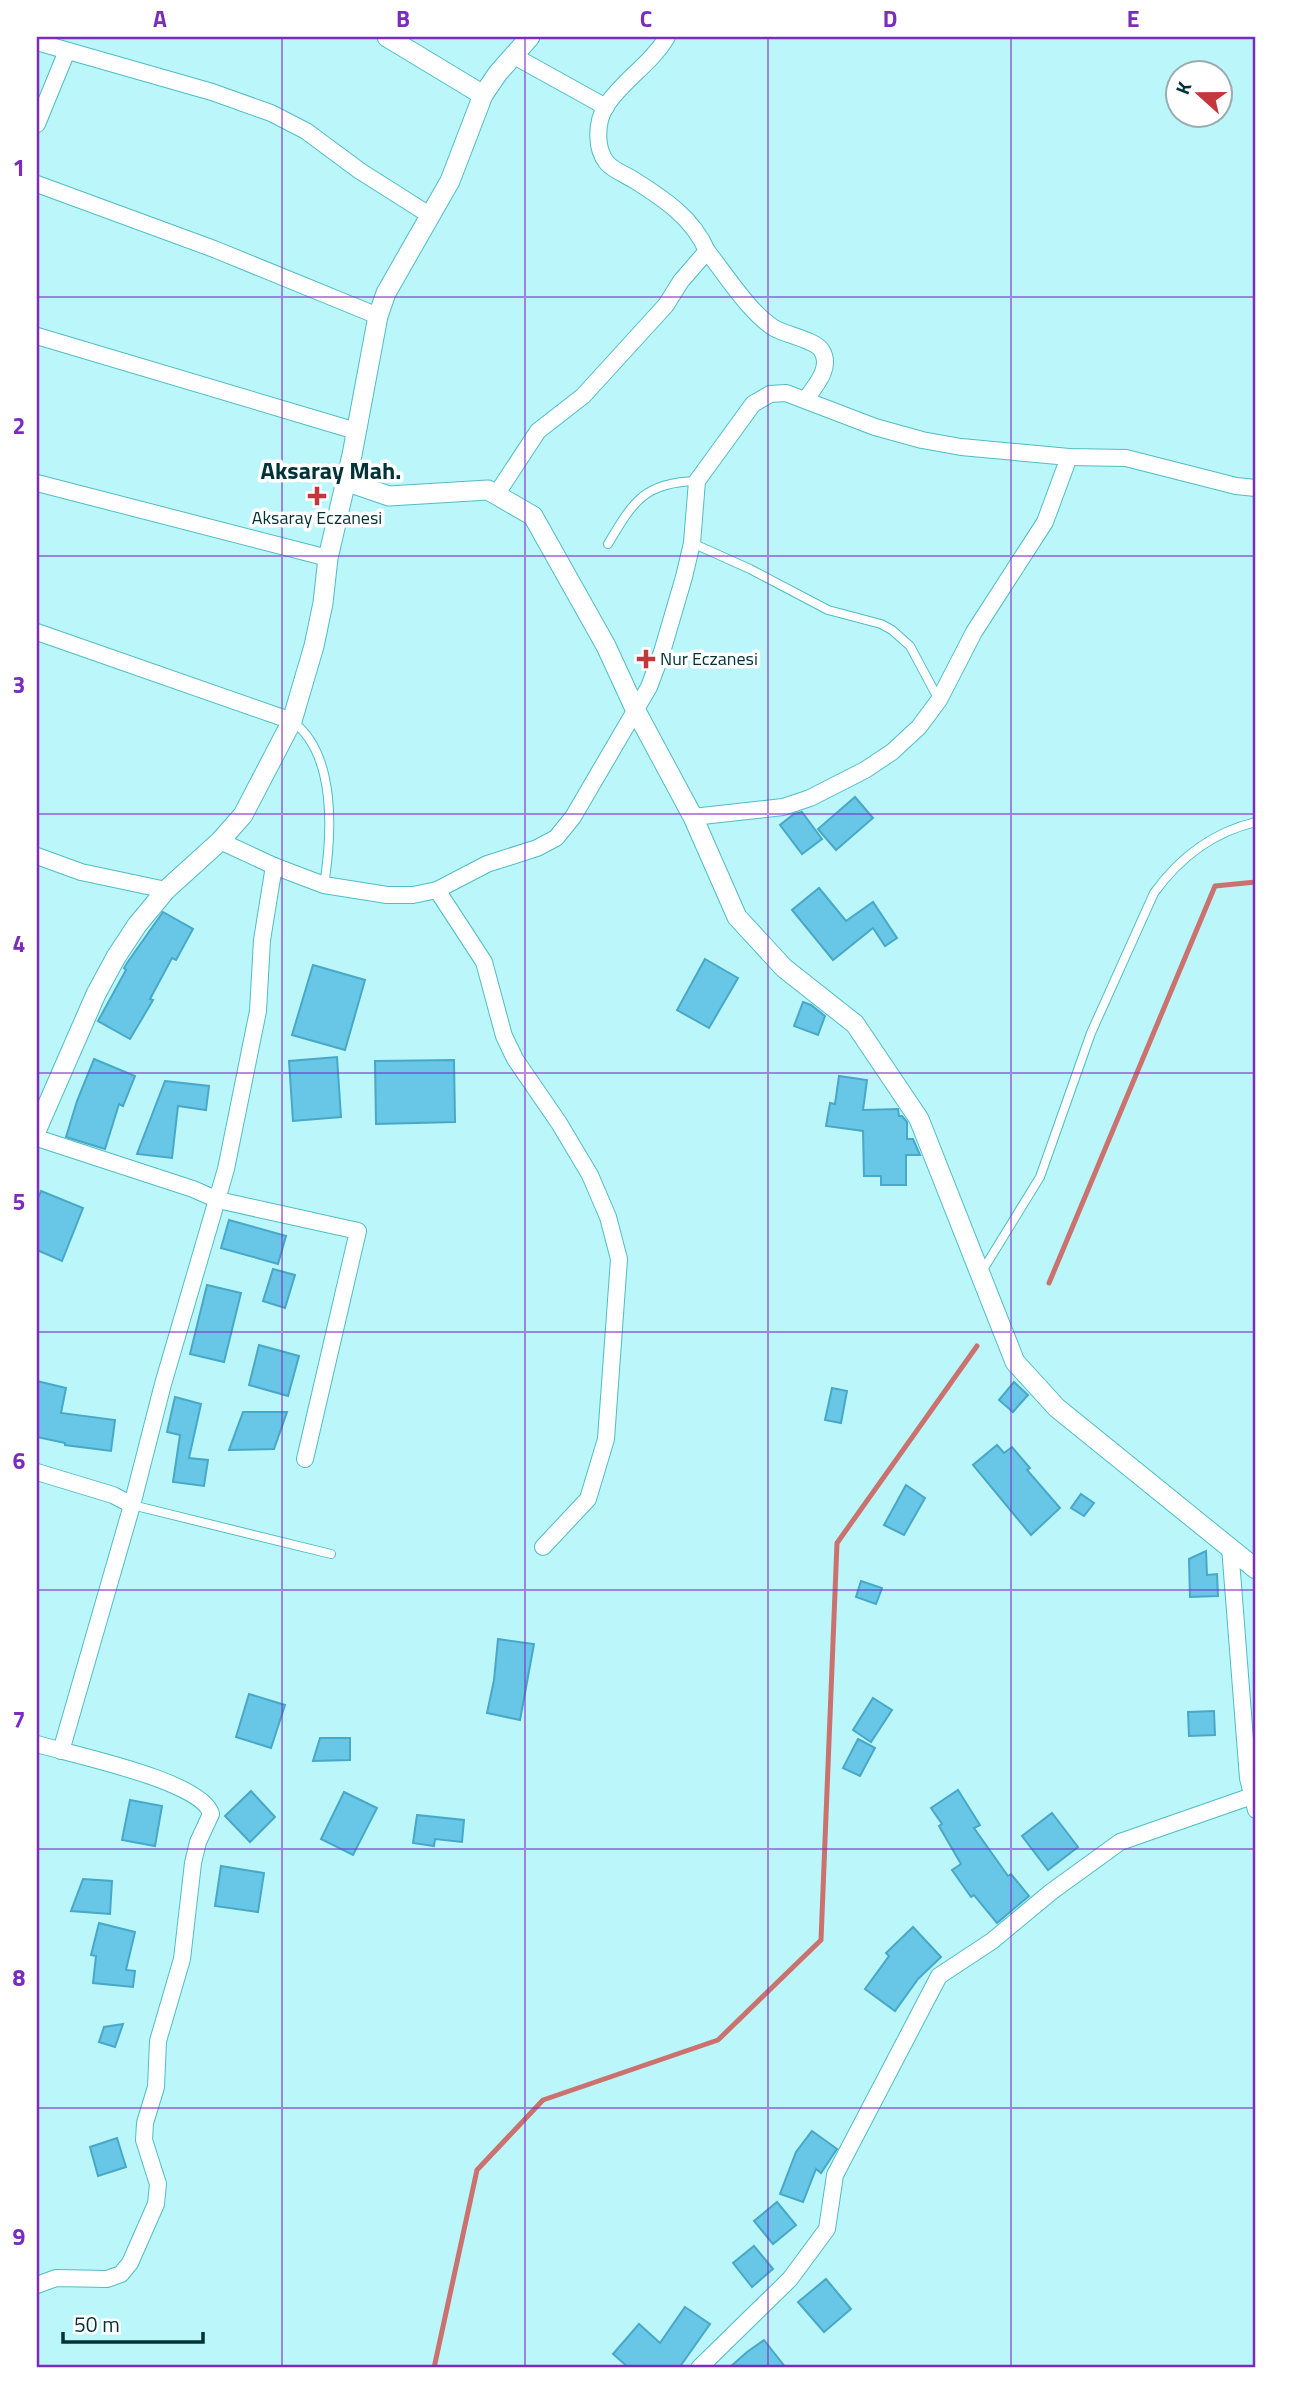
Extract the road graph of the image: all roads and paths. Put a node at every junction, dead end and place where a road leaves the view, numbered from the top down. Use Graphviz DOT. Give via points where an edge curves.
graph roads {
  1 [pos="387,37"];
  2 [pos="530,37"];
  3 [pos="667,37"];
  4 [pos="37,42"];
  5 [pos="67,51"];
  6 [pos="514,56"];
  7 [pos="483,95"];
  8 [pos="606,107"];
  9 [pos="37,124"];
  10 [pos="37,184"];
  11 [pos="430,216"];
  12 [pos="707,251"];
  13 [pos="378,316"];
  14 [pos="37,336"];
  15 [pos="806,399"];
  16 [pos="356,431"];
  17 [pos="1069,457"];
  18 [pos="345,481"];
  19 [pos="697,481"];
  20 [pos="37,484"];
  21 [pos="1256,488"];
  22 [pos="496,495"];
  23 [pos="692,543"];
  24 [pos="608,544"];
  25 [pos="328,558"];
  26 [pos="37,632"];
  27 [pos="939,700"];
  28 [pos="636,711"];
  29 [pos="292,721"];
  30 [pos="693,817"];
  31 [pos="1256,822"];
  32 [pos="220,841"];
  33 [pos="37,856"];
  34 [pos="274,866"];
  35 [pos="324,885"];
  36 [pos="166,890"];
  37 [pos="438,890"];
  38 [pos="37,1128"];
  39 [pos="218,1200"];
  40 [pos="981,1274"];
  41 [pos="305,1459"];
  42 [pos="37,1472"];
  43 [pos="132,1505"];
  44 [pos="543,1547"];
  45 [pos="1230,1548"];
  46 [pos="331,1554"];
  47 [pos="1256,1569"];
  48 [pos="37,1744"];
  49 [pos="61,1751"];
  50 [pos="1254,1803"];
  51 [pos="37,2285"];
  52 [pos="699,2368"];
  1 -- 7 [label="street"];
  2 -- 6 [label="street"];
  3 -- 8 [label="street"];
  4 -- 5 [label="street"];
  5 -- 9 [label="street"];
  5 -- 11 [label="street" via="271,113 306,131"];
  6 -- 7 [label="street"];
  6 -- 8 [label="street"];
  7 -- 11 [label="street" via="463,153"];
  8 -- 12 [label="street" via="598,136 608,165 686,218"];
  10 -- 13 [label="street"];
  11 -- 13 [label="street" via="398,269"];
  12 -- 15 [label="street" via="762,319 821,348 824,371"];
  12 -- 22 [label="street" via="654,319 583,396 538,431"];
  13 -- 16 [label="street"];
  14 -- 16 [label="street"];
  15 -- 17 [label="street" via="922,440"];
  15 -- 19 [label="street" via="770,394 752,404"];
  16 -- 18 [label="street"];
  17 -- 21 [label="street" via="1126,458"];
  17 -- 27 [label="street" via="1045,522 974,632"];
  18 -- 22 [label="street" via="389,496 488,490"];
  18 -- 25 [label="street"];
  19 -- 23 [label="street"];
  19 -- 24 [label="lane" via="661,484 648,492 624,517"];
  20 -- 25 [label="street"];
  22 -- 28 [label="street" via="533,516 606,646"];
  23 -- 27 [label="lane" via="828,610 892,630 910,646"];
  23 -- 28 [label="street" via="662,652"];
  25 -- 29 [label="street" via="314,646"];
  26 -- 29 [label="street"];
  27 -- 30 [label="street" via="892,752 810,798 783,807"];
  28 -- 30 [label="street"];
  28 -- 37 [label="street" via="556,838 487,864"];
  29 -- 32 [label="street" via="243,815"];
  29 -- 35 [label="lane" via="315,746 324,777 329,839"];
  30 -- 40 [label="street" via="737,917 784,968 855,1024 919,1119"];
  31 -- 40 [label="lane" via="1229,830 1196,849 1154,893 1091,1033 1040,1177"];
  32 -- 34 [label="street"];
  32 -- 36 [label="street"];
  33 -- 36 [label="street" via="81,872"];
  34 -- 35 [label="street"];
  34 -- 39 [label="street" via="262,940 258,1011"];
  35 -- 37 [label="street" via="387,895"];
  36 -- 38 [label="street" via="116,957"];
  37 -- 44 [label="street" via="484,962 515,1059 590,1175 619,1259 606,1439 588,1499"];
  38 -- 39 [label="street"];
  39 -- 41 [label="street" via="358,1231"];
  39 -- 43 [label="street"];
  40 -- 45 [label="street" via="1015,1362 1057,1408"];
  42 -- 43 [label="street"];
  43 -- 46 [label="lane"];
  43 -- 49 [label="street"];
  45 -- 47 [label="street"];
  45 -- 50 [label="street" via="1248,1778"];
  48 -- 49 [label="street"];
  49 -- 51 [label="street" via="156,1776 206,1802 211,1814 193,1863 182,1959 158,2041 156,2087 145,2123 144,2140 158,2185 156,2204 121,2274 107,2279 56,2278"];
  50 -- 52 [label="street" via="1120,1842 939,1976 835,2175 827,2229 790,2279"];
}
